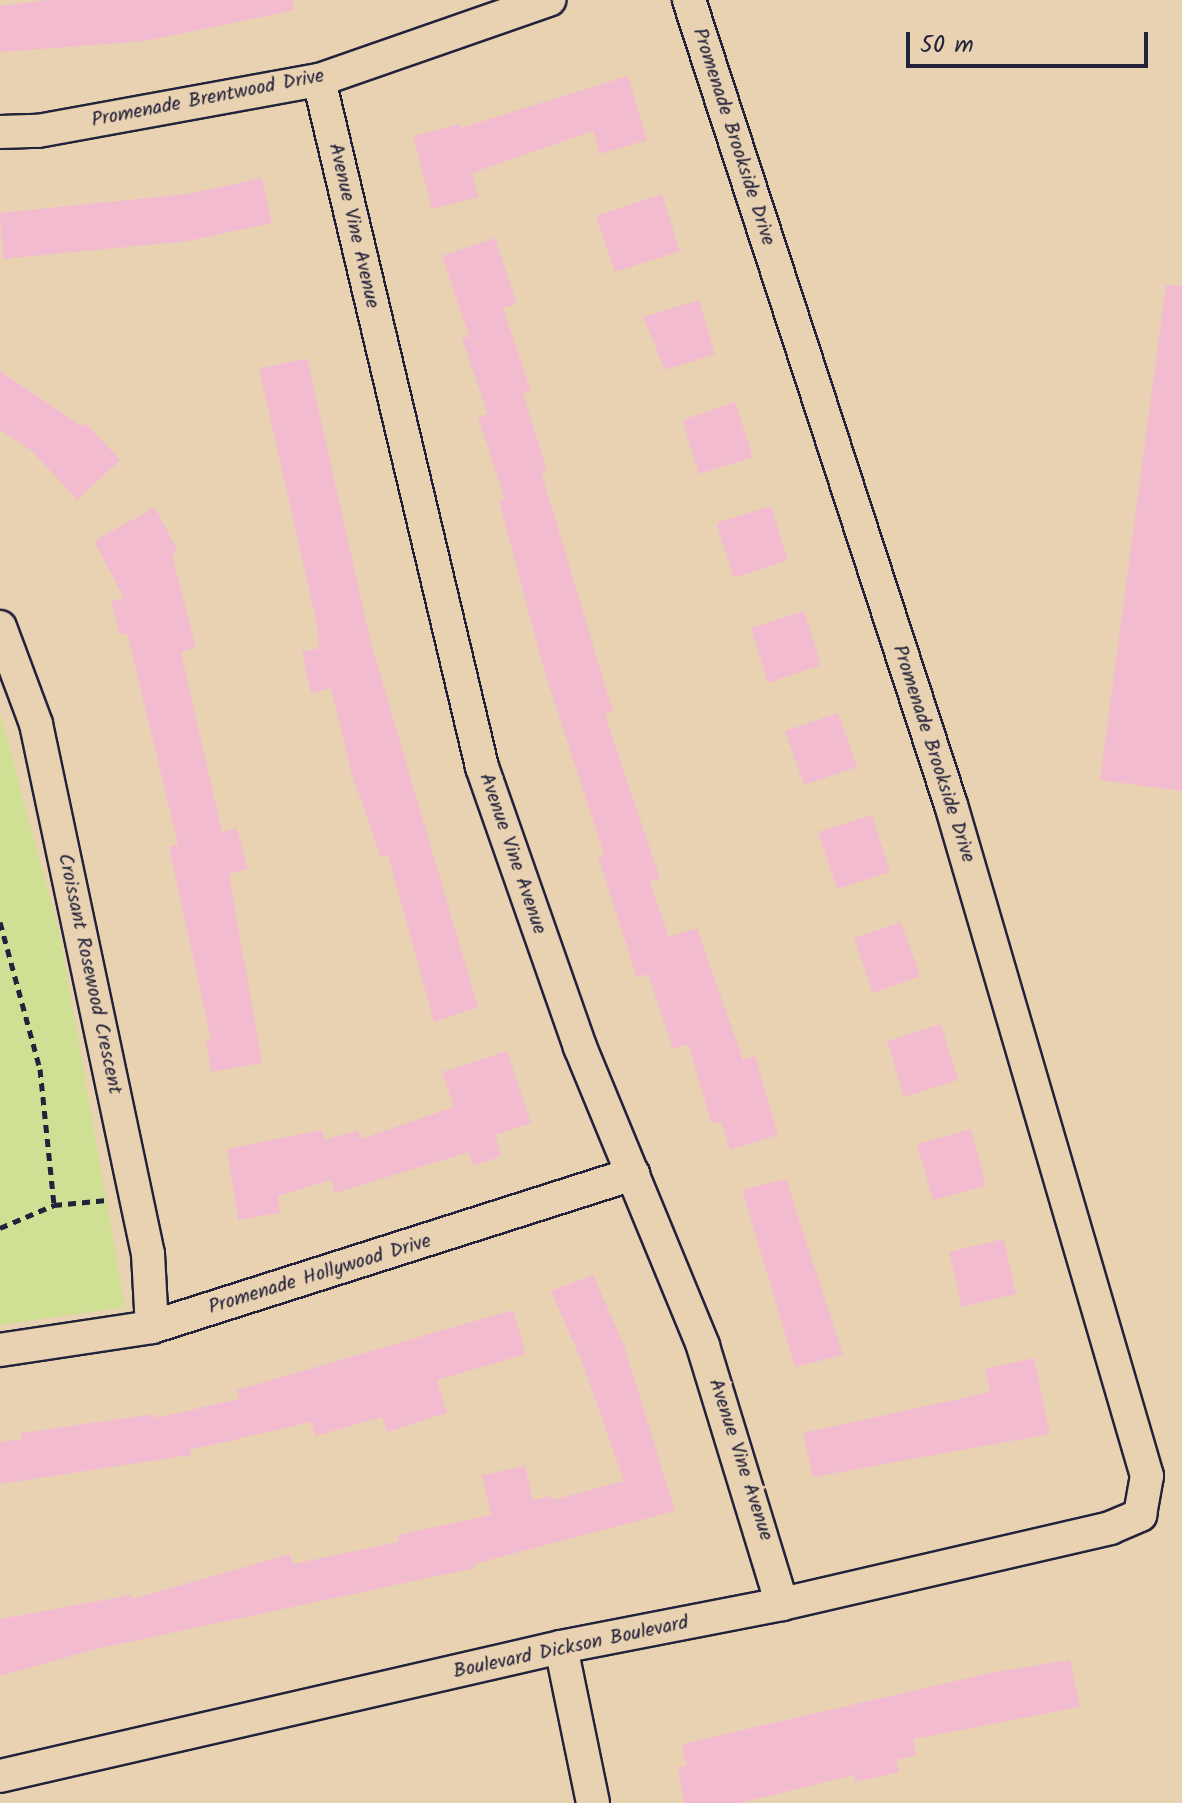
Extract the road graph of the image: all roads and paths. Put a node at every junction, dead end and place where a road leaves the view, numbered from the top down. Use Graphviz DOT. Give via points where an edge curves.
graph roads {
  1 [pos="549,0"];
  2 [pos="689,0"];
  3 [pos="319,80"];
  4 [pos="0,132"];
  5 [pos="0,627"];
  6 [pos="0,922"];
  7 [pos="633,1174"];
  8 [pos="136,1197"];
  9 [pos="54,1205"];
  10 [pos="0,1228"];
  11 [pos="152,1327"];
  12 [pos="0,1350"];
  13 [pos="1140,1515"];
  14 [pos="782,1604"];
  15 [pos="561,1647"];
  16 [pos="0,1776"];
  17 [pos="593,1803"];
  1 -- 3 [label="street, Promenade Brentwood Drive"];
  2 -- 13 [label="street, Promenade Brookside Drive" via="951,805 1147,1476"];
  3 -- 4 [label="street, Promenade Brentwood Drive" via="38,131"];
  3 -- 7 [label="street, Avenue Vine Avenue" via="482,767 580,1047"];
  5 -- 8 [label="street, Croissant Rosewood Crescent" via="36,724"];
  6 -- 9 [label="path" via="40,1069"];
  7 -- 11 [label="street, Promenade Hollywood Drive"];
  7 -- 14 [label="street, Avenue Vine Avenue" via="703,1346"];
  8 -- 9 [label="path"];
  8 -- 11 [label="street, Croissant Rosewood Crescent" via="148,1254"];
  9 -- 10 [label="path"];
  11 -- 12 [label="street, Promenade Hollywood Drive"];
  13 -- 14 [label="street, Boulevard Dickson Boulevard" via="1110,1528"];
  14 -- 15 [label="street, Boulevard Dickson Boulevard"];
  15 -- 16 [label="street, Boulevard Dickson Boulevard"];
  15 -- 17 [label="street"];
}
